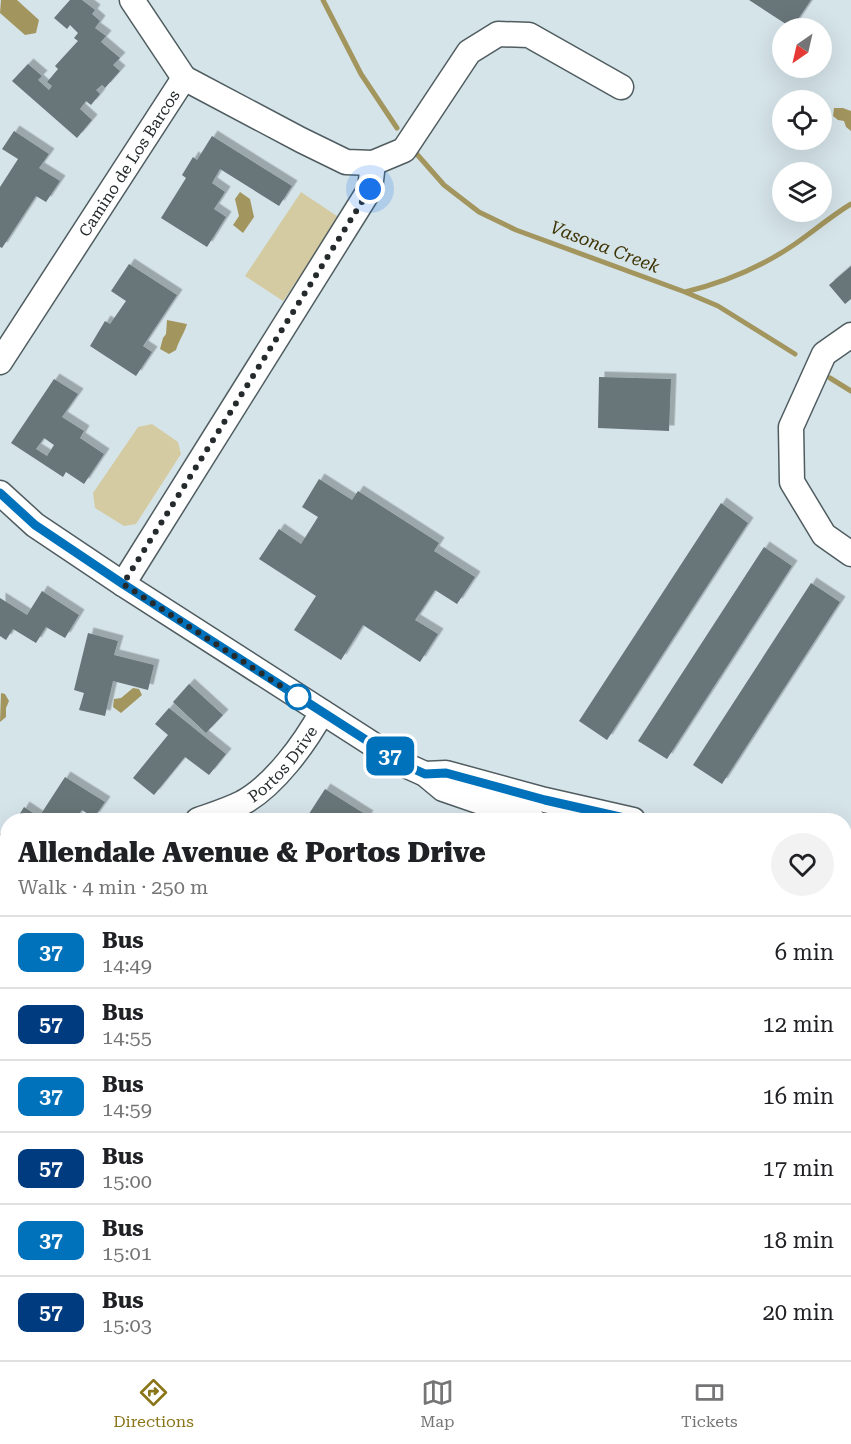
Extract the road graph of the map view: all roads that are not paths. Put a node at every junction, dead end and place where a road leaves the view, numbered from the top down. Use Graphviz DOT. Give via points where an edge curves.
graph roads {
  1 [pos="132,0"];
  2 [pos="184,78"];
  3 [pos="621,87"];
  4 [pos="373,163"];
  5 [pos="851,335"];
  6 [pos="0,362"];
  7 [pos="0,493"];
  8 [pos="851,554"];
  9 [pos="123,584"];
  10 [pos="322,712"];
  11 [pos="425,774"];
  12 [pos="216,813"];
  13 [pos="513,813"];
  14 [pos="602,813"];
  1 -- 2 [label="street"];
  2 -- 4 [label="street, Camino de Los Barcos" via="346,162"];
  2 -- 6 [label="street, Camino de Los Barcos"];
  3 -- 4 [label="street, Camino de Los Barcos" via="530,35 498,34 469,52 405,150"];
  4 -- 9 [label="street" via="370,189"];
  5 -- 8 [label="street" via="824,354 791,427 792,482 824,535"];
  7 -- 9 [label="street" via="35,525"];
  9 -- 10 [label="street"];
  10 -- 11 [label="street"];
  10 -- 12 [label="street, Portos Drive" via="311,733 271,781 243,802"];
  11 -- 13 [label="street" via="443,789"];
  11 -- 14 [label="street" via="446,773"];
}
